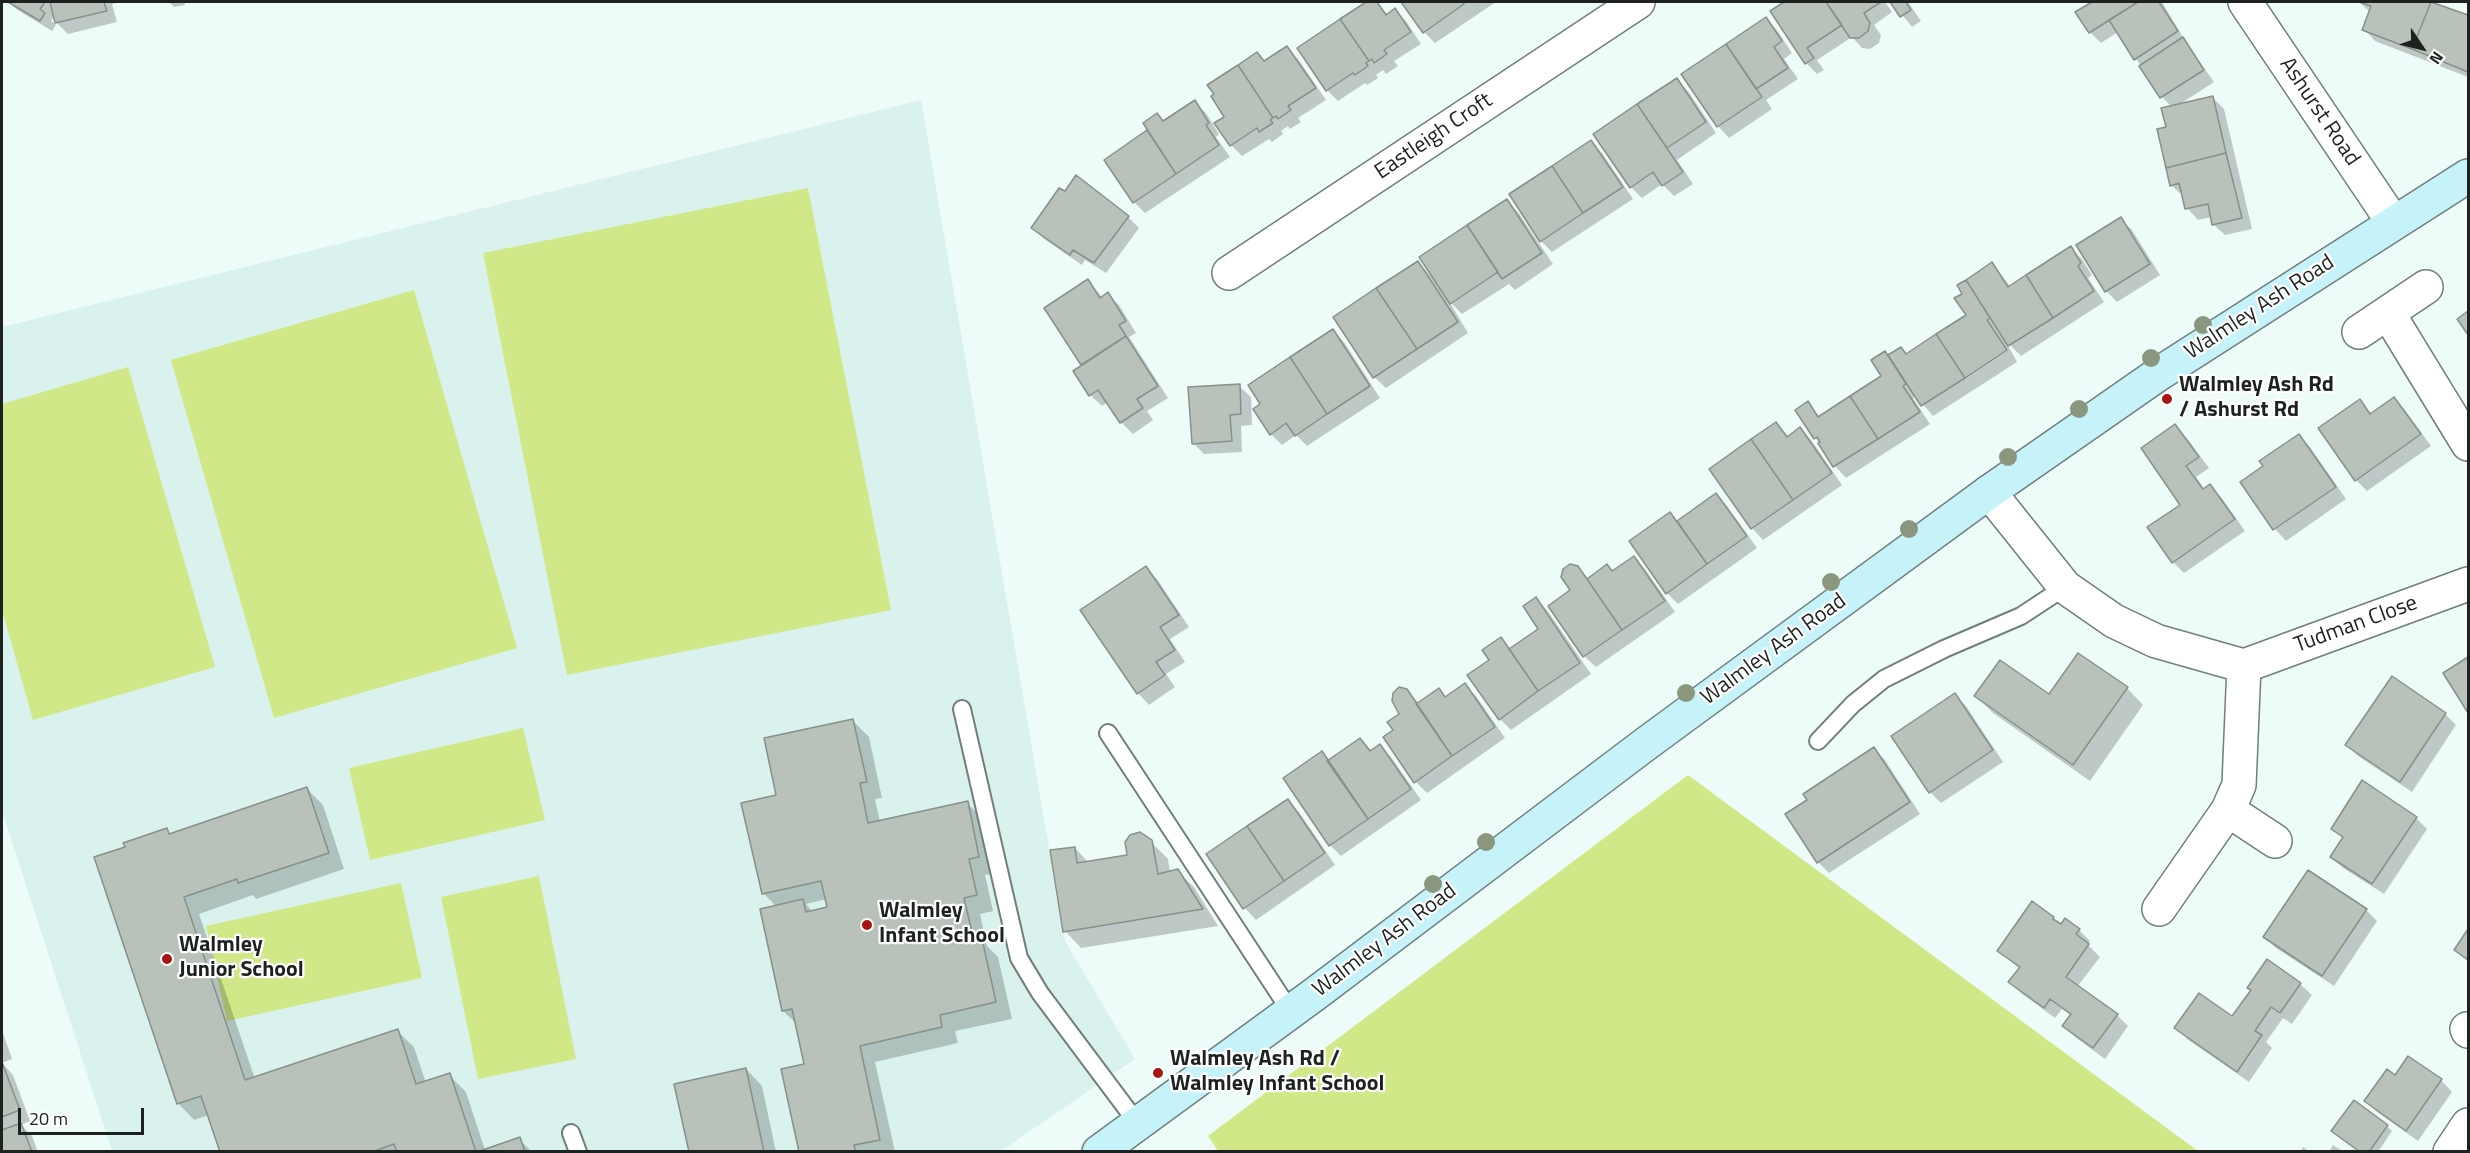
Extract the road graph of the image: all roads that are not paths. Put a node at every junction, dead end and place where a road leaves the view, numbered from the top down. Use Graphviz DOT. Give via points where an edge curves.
graph roads {
  1 [pos="1638,2"];
  2 [pos="2245,2"];
  3 [pos="2469,176"];
  4 [pos="2392,222"];
  5 [pos="1230,273"];
  6 [pos="2426,287"];
  7 [pos="2388,313"];
  8 [pos="2359,332"];
  9 [pos="2469,444"];
  10 [pos="1989,492"];
  11 [pos="2469,584"];
  12 [pos="2065,587"];
  13 [pos="2244,666"];
  14 [pos="962,709"];
  15 [pos="1108,733"];
  16 [pos="1818,741"];
  17 [pos="2228,810"];
  18 [pos="2275,842"];
  19 [pos="2159,909"];
  20 [pos="1291,1012"];
  21 [pos="1138,1124"];
  22 [pos="2469,1125"];
  23 [pos="572,1132"];
  24 [pos="578,1152"];
  25 [pos="1099,1152"];
  26 [pos="2450,1152"];
  1 -- 5 [label="street, Eastleigh Croft"];
  2 -- 4 [label="street, Ashurst Road"];
  3 -- 4 [label="street, Walmley Ash Road"];
  4 -- 10 [label="street, Walmley Ash Road" via="2160,373"];
  6 -- 7 [label="street"];
  7 -- 8 [label="street"];
  7 -- 9 [label="street"];
  10 -- 12 [label="street"];
  10 -- 20 [label="street, Walmley Ash Road" via="1647,743"];
  11 -- 13 [label="street, Tudman Close"];
  12 -- 13 [label="street" via="2114,621 2156,641"];
  12 -- 16 [label="lane" via="2021,616 1884,678"];
  13 -- 17 [label="street" via="2239,785"];
  14 -- 21 [label="lane" via="1019,958 1040,993"];
  15 -- 20 [label="lane"];
  17 -- 18 [label="street"];
  17 -- 19 [label="street"];
  20 -- 21 [label="street, Walmley Ash Road"];
  21 -- 25 [label="street, Walmley Ash Road"];
  22 -- 26 [label="street"];
  23 -- 24 [label="lane"];
}
